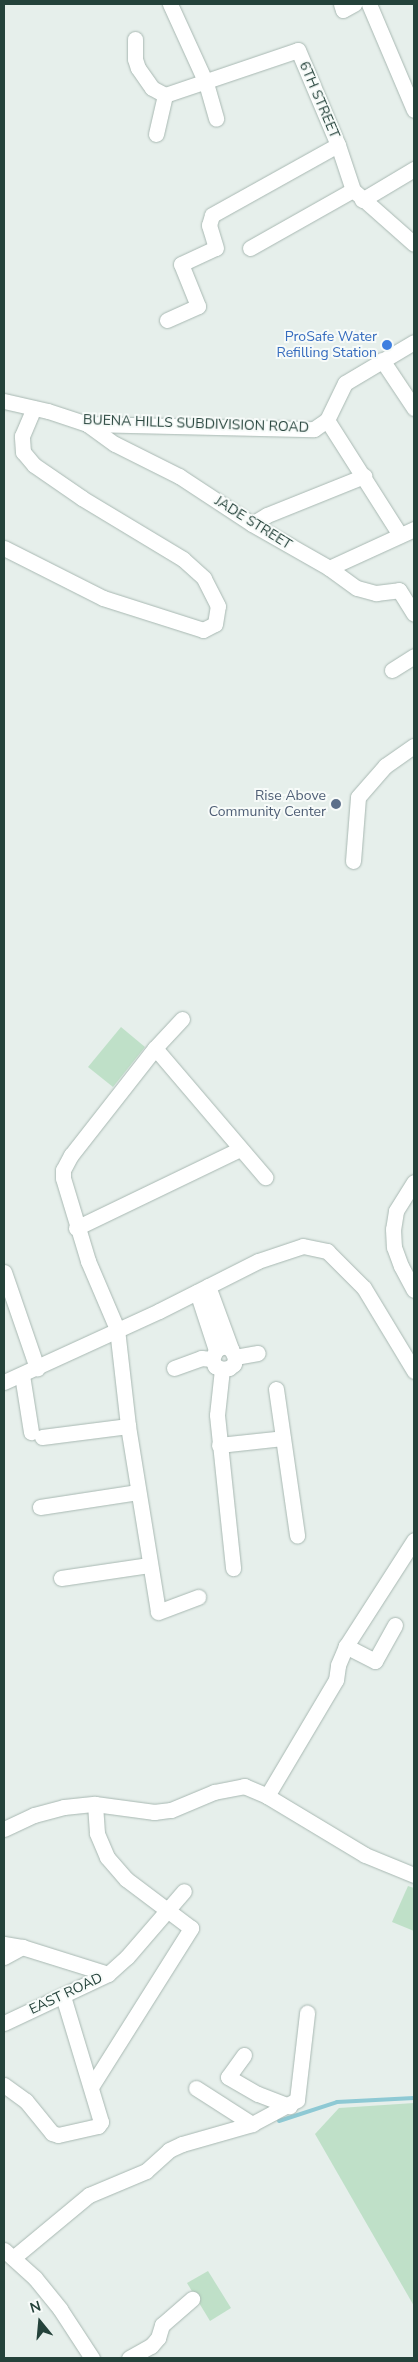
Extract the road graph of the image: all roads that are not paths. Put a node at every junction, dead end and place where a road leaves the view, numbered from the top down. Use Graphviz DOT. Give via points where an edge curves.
graph roads {
  1 [pos="170,4"];
  2 [pos="341,4"];
  3 [pos="354,4"];
  4 [pos="370,4"];
  5 [pos="136,39"];
  6 [pos="206,83"];
  7 [pos="159,91"];
  8 [pos="414,110"];
  9 [pos="216,119"];
  10 [pos="156,134"];
  11 [pos="338,145"];
  12 [pos="414,169"];
  13 [pos="357,195"];
  14 [pos="414,244"];
  15 [pos="250,248"];
  16 [pos="167,320"];
  17 [pos="414,342"];
  18 [pos="382,360"];
  19 [pos="4,401"];
  20 [pos="34,408"];
  21 [pos="414,408"];
  22 [pos="327,420"];
  23 [pos="87,424"];
  24 [pos="364,476"];
  25 [pos="252,524"];
  26 [pos="414,529"];
  27 [pos="400,535"];
  28 [pos="4,548"];
  29 [pos="329,568"];
  30 [pos="414,614"];
  31 [pos="414,656"];
  32 [pos="392,670"];
  33 [pos="414,746"];
  34 [pos="352,861"];
  35 [pos="182,1019"];
  36 [pos="155,1048"];
  37 [pos="240,1149"];
  38 [pos="266,1177"];
  39 [pos="414,1182"];
  40 [pos="76,1228"];
  41 [pos="4,1272"];
  42 [pos="203,1289"];
  43 [pos="414,1290"];
  44 [pos="117,1329"];
  45 [pos="233,1353"];
  46 [pos="258,1353"];
  47 [pos="216,1359"];
  48 [pos="37,1368"];
  49 [pos="174,1368"];
  50 [pos="414,1371"];
  51 [pos="22,1375"];
  52 [pos="4,1382"];
  53 [pos="276,1389"];
  54 [pos="128,1426"];
  55 [pos="283,1438"];
  56 [pos="219,1445"];
  57 [pos="138,1492"];
  58 [pos="40,1507"];
  59 [pos="297,1534"];
  60 [pos="414,1540"];
  61 [pos="149,1565"];
  62 [pos="233,1568"];
  63 [pos="61,1578"];
  64 [pos="198,1597"];
  65 [pos="395,1625"];
  66 [pos="346,1646"];
  67 [pos="267,1796"];
  68 [pos="95,1804"];
  69 [pos="4,1829"];
  70 [pos="414,1875"];
  71 [pos="184,1892"];
  72 [pos="166,1912"];
  73 [pos="4,1944"];
  74 [pos="22,1947"];
  75 [pos="4,1957"];
  76 [pos="108,1974"];
  77 [pos="63,1996"];
  78 [pos="307,2013"];
  79 [pos="4,2023"];
  80 [pos="244,2055"];
  81 [pos="4,2085"];
  82 [pos="91,2087"];
  83 [pos="196,2088"];
  84 [pos="290,2106"];
  85 [pos="252,2124"];
  86 [pos="9,2254"];
  87 [pos="192,2299"];
  88 [pos="92,2358"];
  89 [pos="129,2358"];
  1 -- 6 [label="street"];
  2 -- 3 [label="street" via="343,10"];
  4 -- 8 [label="street"];
  5 -- 7 [label="street" via="138,68"];
  6 -- 7 [label="street, 6TH STREET"];
  6 -- 9 [label="street"];
  6 -- 11 [label="street, 6TH STREET" via="298,50"];
  7 -- 10 [label="street"];
  11 -- 13 [label="street, 6TH STREET"];
  11 -- 16 [label="street" via="212,216 209,225 216,248 181,264 198,306"];
  12 -- 13 [label="street"];
  13 -- 14 [label="street"];
  13 -- 15 [label="street"];
  17 -- 18 [label="street"];
  18 -- 21 [label="street"];
  18 -- 22 [label="street" via="345,383"];
  19 -- 20 [label="street, BUENA HILLS SUBDIVISION ROAD"];
  20 -- 23 [label="street, BUENA HILLS SUBDIVISION ROAD"];
  20 -- 28 [label="street" via="22,436 23,452 34,465 82,498 184,559 204,578 218,606 215,624 204,630 103,598"];
  22 -- 23 [label="street, BUENA HILLS SUBDIVISION ROAD" via="314,429"];
  22 -- 24 [label="street"];
  23 -- 25 [label="street, JADE STREET" via="115,444 178,476"];
  24 -- 25 [label="street"];
  24 -- 27 [label="street"];
  25 -- 29 [label="street, JADE STREET"];
  26 -- 27 [label="street"];
  27 -- 29 [label="street"];
  29 -- 30 [label="street, JADE STREET" via="357,588 376,593 399,590"];
  31 -- 32 [label="street"];
  33 -- 34 [label="street" via="385,766 358,797"];
  35 -- 36 [label="street"];
  36 -- 37 [label="street"];
  36 -- 40 [label="street" via="71,1155 63,1170"];
  37 -- 38 [label="street"];
  37 -- 40 [label="street"];
  39 -- 43 [label="street" via="396,1211 393,1229 394,1247"];
  40 -- 44 [label="street"];
  41 -- 48 [label="street"];
  42 -- 44 [label="street"];
  42 -- 45 [label="street"];
  42 -- 47 [label="street"];
  42 -- 50 [label="street" via="258,1261 303,1246 328,1251 364,1288"];
  44 -- 48 [label="street"];
  44 -- 54 [label="street"];
  45 -- 46 [label="street"];
  45 -- 47 [label="street" via="234,1364 228,1368"];
  47 -- 49 [label="street" via="201,1358"];
  47 -- 56 [label="street"];
  48 -- 51 [label="street"];
  51 -- 52 [label="street"];
  51 -- 54 [label="street" via="37,1434"];
  53 -- 55 [label="street"];
  54 -- 57 [label="street"];
  55 -- 56 [label="street"];
  55 -- 59 [label="street"];
  56 -- 62 [label="street"];
  57 -- 58 [label="street"];
  57 -- 61 [label="street"];
  60 -- 66 [label="street"];
  61 -- 63 [label="street"];
  61 -- 64 [label="street" via="158,1612"];
  65 -- 66 [label="street" via="375,1661"];
  66 -- 67 [label="street" via="336,1680"];
  67 -- 68 [label="street" via="238,1786 171,1810 154,1812"];
  67 -- 70 [label="street" via="382,1864"];
  68 -- 69 [label="street" via="64,1807 34,1815"];
  68 -- 72 [label="street" via="97,1833 107,1857 126,1879"];
  71 -- 72 [label="street, EAST ROAD"];
  72 -- 76 [label="street, EAST ROAD"];
  72 -- 82 [label="street" via="191,1928"];
  73 -- 74 [label="street"];
  74 -- 75 [label="street"];
  74 -- 76 [label="street"];
  76 -- 77 [label="street, EAST ROAD"];
  77 -- 79 [label="street, EAST ROAD"];
  77 -- 82 [label="street"];
  78 -- 84 [label="street" via="298,2100"];
  80 -- 84 [label="street" via="228,2077 258,2094"];
  81 -- 82 [label="street" via="26,2101 58,2136 98,2126 101,2122"];
  83 -- 85 [label="street"];
  84 -- 85 [label="street"];
  85 -- 86 [label="street" via="169,2150 146,2171 89,2195"];
  86 -- 88 [label="street" via="35,2278 60,2309"];
  87 -- 89 [label="street" via="162,2325 151,2346"];
}
